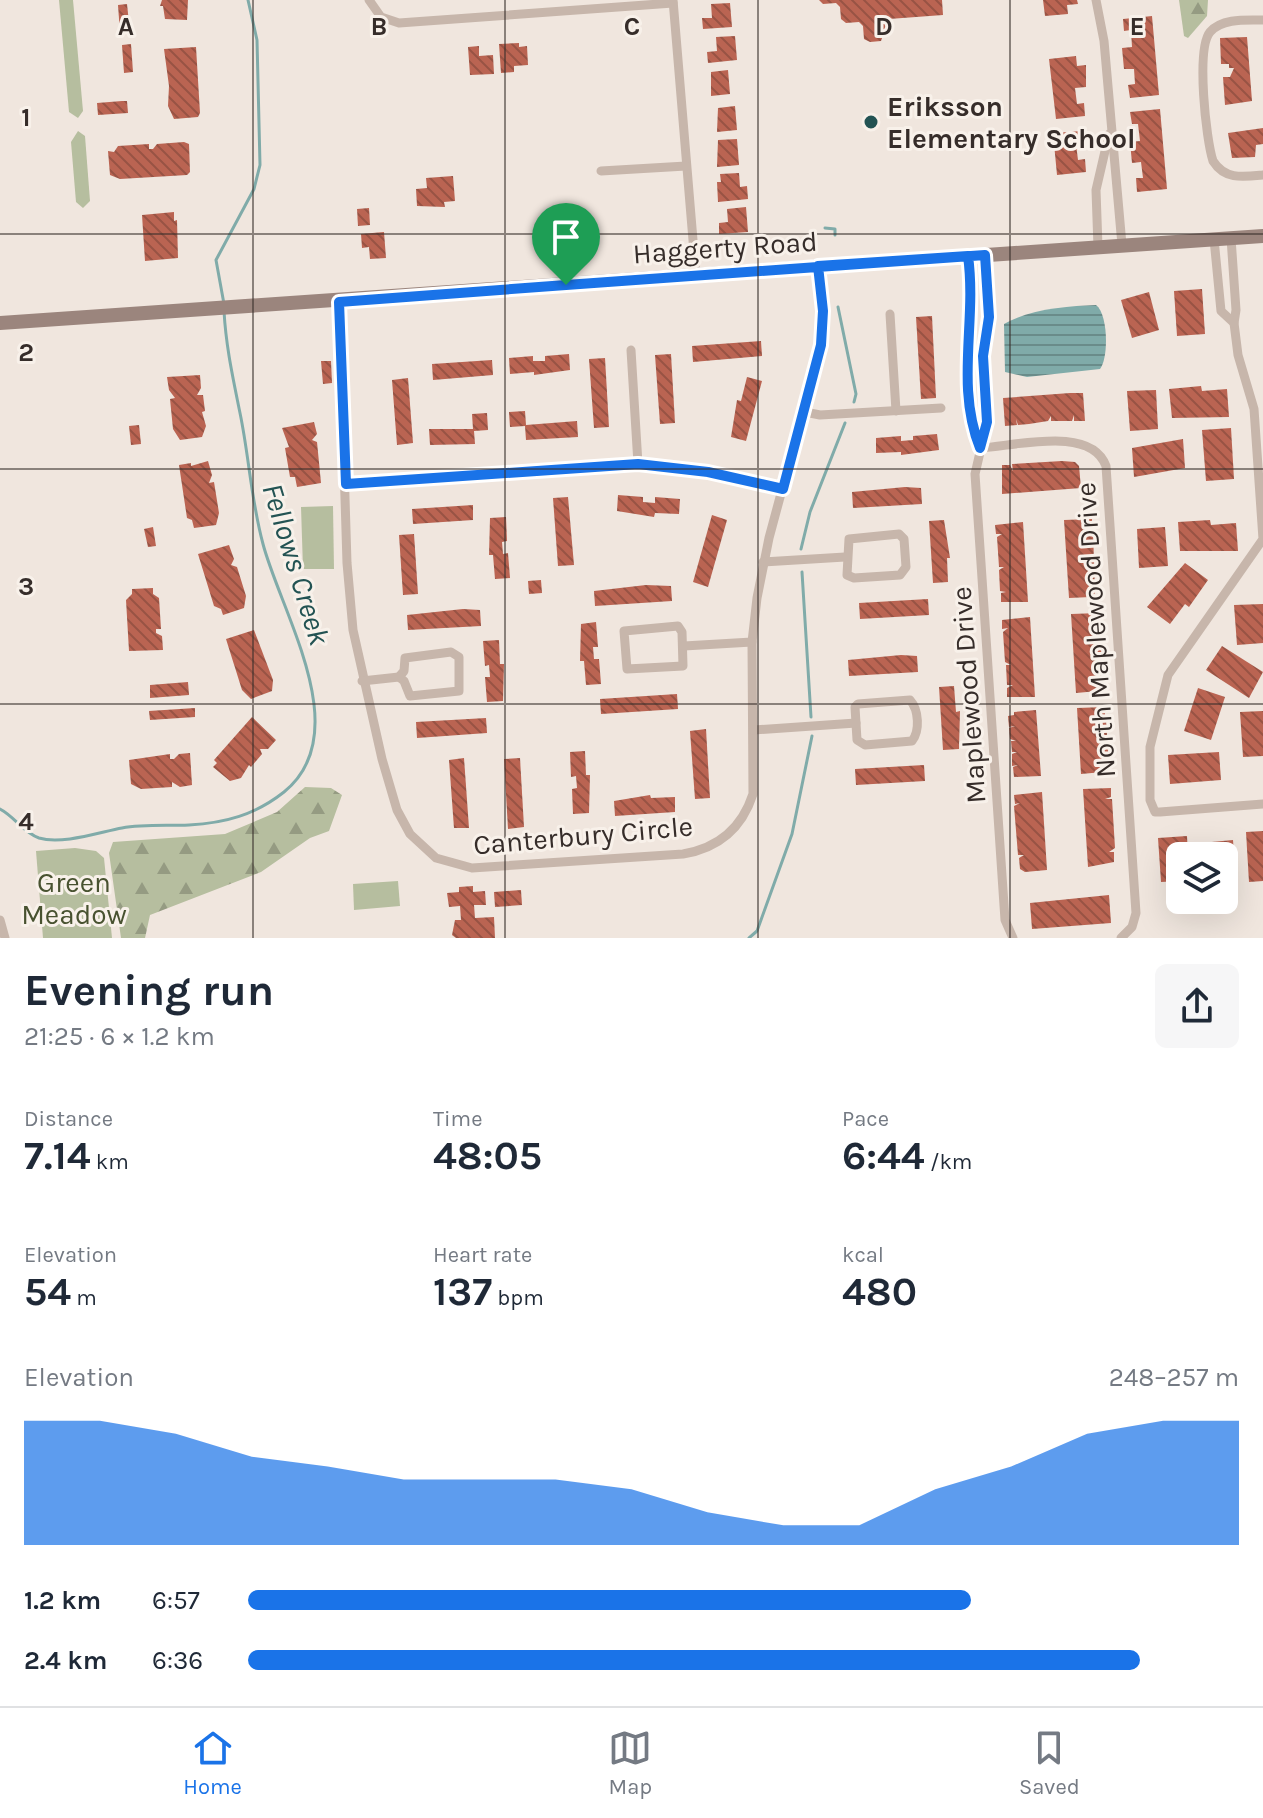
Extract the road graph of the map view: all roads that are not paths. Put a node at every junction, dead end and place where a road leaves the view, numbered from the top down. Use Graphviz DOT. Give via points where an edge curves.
graph roads {
  1 [pos="369,0"];
  2 [pos="1096,0"];
  3 [pos="673,2"];
  4 [pos="1263,20"];
  5 [pos="1110,131"];
  6 [pos="686,166"];
  7 [pos="601,171"];
  8 [pos="1263,175"];
  9 [pos="1263,236"];
  10 [pos="1231,238"];
  11 [pos="1214,239"];
  12 [pos="1122,245"];
  13 [pos="1098,247"];
  14 [pos="985,255"];
  15 [pos="968,256"];
  16 [pos="818,266"];
  17 [pos="696,276"];
  18 [pos="339,302"];
  19 [pos="890,314"];
  20 [pos="0,323"];
  21 [pos="1234,323"];
  22 [pos="631,350"];
  23 [pos="941,408"];
  24 [pos="896,411"];
  25 [pos="805,412"];
  26 [pos="980,448"];
  27 [pos="638,464"];
  28 [pos="346,484"];
  29 [pos="783,489"];
  30 [pos="845,557"];
  31 [pos="763,562"];
  32 [pos="752,642"];
  33 [pos="684,646"];
  34 [pos="399,677"];
  35 [pos="362,681"];
  36 [pos="856,723"];
  37 [pos="754,730"];
  38 [pos="1263,804"];
  39 [pos="0,920"];
  40 [pos="5,938"];
  41 [pos="1013,938"];
  42 [pos="1121,938"];
  1 -- 3 [label="street" via="376,12 399,23"];
  2 -- 5 [label="street"];
  3 -- 6 [label="street"];
  4 -- 8 [label="street" via="1219,25 1203,45 1213,161 1231,176"];
  5 -- 12 [label="street"];
  5 -- 13 [label="street" via="1096,190"];
  6 -- 7 [label="street"];
  6 -- 17 [label="street"];
  9 -- 10 [label="main road, Haggerty Road"];
  10 -- 11 [label="main road, Haggerty Road"];
  10 -- 21 [label="street"];
  11 -- 12 [label="main road, Haggerty Road"];
  11 -- 21 [label="street" via="1221,311"];
  12 -- 13 [label="main road, Haggerty Road"];
  13 -- 14 [label="main road, Haggerty Road"];
  14 -- 15 [label="main road, Haggerty Road"];
  14 -- 26 [label="street, Maplewood Drive" via="987,422"];
  15 -- 16 [label="main road, Haggerty Road"];
  15 -- 26 [label="street, Maplewood Drive" via="972,302 965,356 970,424"];
  16 -- 17 [label="main road, Haggerty Road"];
  16 -- 25 [label="street, Canterbury Circle" via="823,325"];
  17 -- 18 [label="main road, Haggerty Road"];
  18 -- 20 [label="main road, Haggerty Road"];
  18 -- 28 [label="street, Canterbury Circle"];
  19 -- 24 [label="street"];
  21 -- 38 [label="street" via="1254,409 1263,539 1168,675 1150,747 1150,800 1155,812"];
  22 -- 27 [label="street"];
  23 -- 24 [label="street"];
  24 -- 25 [label="street"];
  25 -- 29 [label="street, Canterbury Circle"];
  26 -- 41 [label="street, Maplewood Drive" via="975,474 1005,920"];
  26 -- 42 [label="street, North Maplewood Drive" via="1075,441 1096,449 1106,466 1136,913"];
  27 -- 28 [label="street"];
  27 -- 29 [label="street" via="708,472"];
  28 -- 35 [label="street, Canterbury Circle" via="349,595"];
  29 -- 31 [label="street, Canterbury Circle"];
  30 -- 30 [label="street" via="847,575 854,578 900,575 906,567 899,534 853,536 846,542"];
  30 -- 31 [label="street"];
  31 -- 32 [label="street, Canterbury Circle"];
  32 -- 33 [label="street"];
  32 -- 37 [label="street, Canterbury Circle"];
  33 -- 33 [label="street" via="680,667 635,671 625,666 623,634 628,629 678,626"];
  34 -- 34 [label="street" via="410,696 454,694 461,688 459,657 451,652 409,655"];
  34 -- 35 [label="street"];
  35 -- 37 [label="street, Canterbury Circle" via="403,822 425,851 460,867 683,854 714,845 738,824 750,803 756,784"];
  36 -- 36 [label="street" via="857,740 865,745 912,741 917,733 910,700 858,704"];
  36 -- 37 [label="street"];
  39 -- 40 [label="street"];
}
